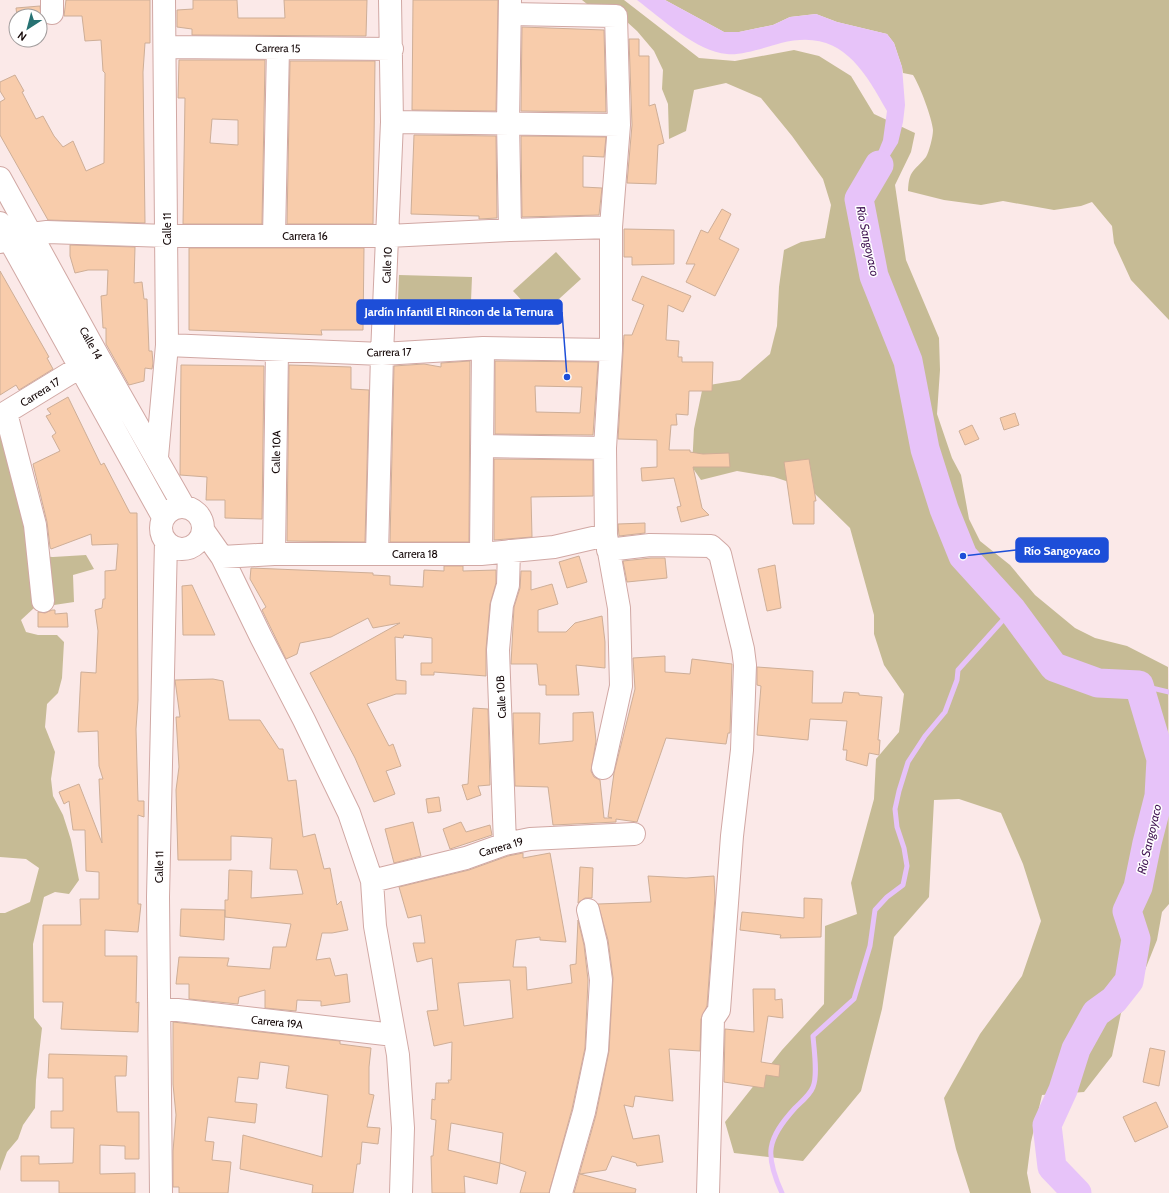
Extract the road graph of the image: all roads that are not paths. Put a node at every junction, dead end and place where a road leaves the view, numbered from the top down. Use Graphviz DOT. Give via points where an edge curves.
graph roads {
  1 [pos="164,0"];
  2 [pos="390,0"];
  3 [pos="510,7"];
  4 [pos="165,47"];
  5 [pos="278,48"];
  6 [pos="392,49"];
  7 [pos="392,122"];
  8 [pos="508,122"];
  9 [pos="619,125"];
  10 [pos="0,178"];
  11 [pos="611,227"];
  12 [pos="510,230"];
  13 [pos="3,234"];
  14 [pos="31,234"];
  15 [pos="167,236"];
  16 [pos="274,236"];
  17 [pos="388,236"];
  18 [pos="167,345"];
  19 [pos="483,348"];
  20 [pos="277,350"];
  21 [pos="612,350"];
  22 [pos="382,354"];
  23 [pos="80,367"];
  24 [pos="3,415"];
  25 [pos="482,446"];
  26 [pos="605,448"];
  27 [pos="157,457"];
  28 [pos="184,507"];
  29 [pos="163,517"];
  30 [pos="203,530"];
  31 [pos="166,541"];
  32 [pos="607,542"];
  33 [pos="509,552"];
  34 [pos="274,554"];
  35 [pos="377,554"];
  36 [pos="481,554"];
  37 [pos="222,557"];
  38 [pos="43,601"];
  39 [pos="603,768"];
  40 [pos="634,834"];
  41 [pos="505,844"];
  42 [pos="372,881"];
  43 [pos="588,910"];
  44 [pos="160,1008"];
  45 [pos="394,1035"];
  46 [pos="162,1193"];
  47 [pos="401,1193"];
  48 [pos="562,1193"];
  49 [pos="708,1193"];
  1 -- 4 [label="street, Calle 11"];
  2 -- 6 [label="street, Calle 10"];
  3 -- 8 [label="street"];
  3 -- 9 [label="street" via="616,16"];
  4 -- 5 [label="street, Carrera 15"];
  4 -- 15 [label="street, Calle 11"];
  5 -- 6 [label="street, Carrera 15"];
  5 -- 16 [label="street"];
  6 -- 7 [label="street, Calle 10"];
  7 -- 8 [label="street"];
  7 -- 17 [label="street, Calle 10"];
  8 -- 9 [label="street"];
  8 -- 12 [label="street"];
  9 -- 11 [label="street"];
  10 -- 14 [label="street, Calle 14"];
  11 -- 12 [label="street, Carrera 16"];
  11 -- 21 [label="street"];
  12 -- 17 [label="street, Carrera 16"];
  13 -- 14 [label="street, Carrera 16"];
  13 -- 23 [label="street, Calle 14"];
  14 -- 15 [label="street, Carrera 16"];
  14 -- 27 [label="street, Calle 14"];
  15 -- 16 [label="street, Carrera 16"];
  15 -- 18 [label="street, Calle 11"];
  16 -- 17 [label="street, Carrera 16"];
  17 -- 22 [label="street, Calle 10"];
  18 -- 20 [label="street, Carrera 17"];
  18 -- 27 [label="street, Calle 11"];
  19 -- 21 [label="street, Carrera 17"];
  19 -- 22 [label="street, Carrera 17"];
  19 -- 25 [label="street"];
  20 -- 22 [label="street, Carrera 17"];
  20 -- 34 [label="street, Calle 10A"];
  21 -- 26 [label="street"];
  22 -- 35 [label="street, Calle 10"];
  23 -- 24 [label="street, Carrera 17"];
  23 -- 29 [label="street, Calle 14"];
  24 -- 38 [label="street" via="35,525"];
  25 -- 26 [label="street"];
  25 -- 36 [label="street"];
  26 -- 32 [label="street"];
  27 -- 28 [label="street, Calle 14"];
  28 -- 29 [label="street" via="176,507"];
  28 -- 30 [label="street" via="199,515 203,522"];
  29 -- 31 [label="street" via="162,534"];
  30 -- 31 [label="street" via="201,538 188,548 180,549"];
  30 -- 37 [label="street"];
  31 -- 44 [label="street, Calle 11" via="158,897"];
  32 -- 33 [label="street, Carrera 18"];
  32 -- 39 [label="street" via="619,608 621,686"];
  32 -- 49 [label="street, Carrera 18" via="714,547 720,554 743,649 745,665 742,750 731,843 719,1010 713,1019"];
  33 -- 36 [label="street, Carrera 18"];
  33 -- 41 [label="street, Calle 10B" via="508,585 502,605 498,650"];
  34 -- 35 [label="street, Carrera 18"];
  34 -- 37 [label="street, Carrera 18"];
  35 -- 36 [label="street, Carrera 18"];
  37 -- 42 [label="street" via="349,813"];
  40 -- 41 [label="street, Carrera 19" via="530,839"];
  41 -- 42 [label="street, Carrera 19" via="466,858"];
  42 -- 45 [label="street" via="375,926"];
  43 -- 48 [label="street" via="601,980 597,1050 584,1112"];
  44 -- 45 [label="street, Carrera 19A"];
  44 -- 46 [label="street, Calle 11"];
  45 -- 47 [label="street" via="398,1055 403,1128"];
}
